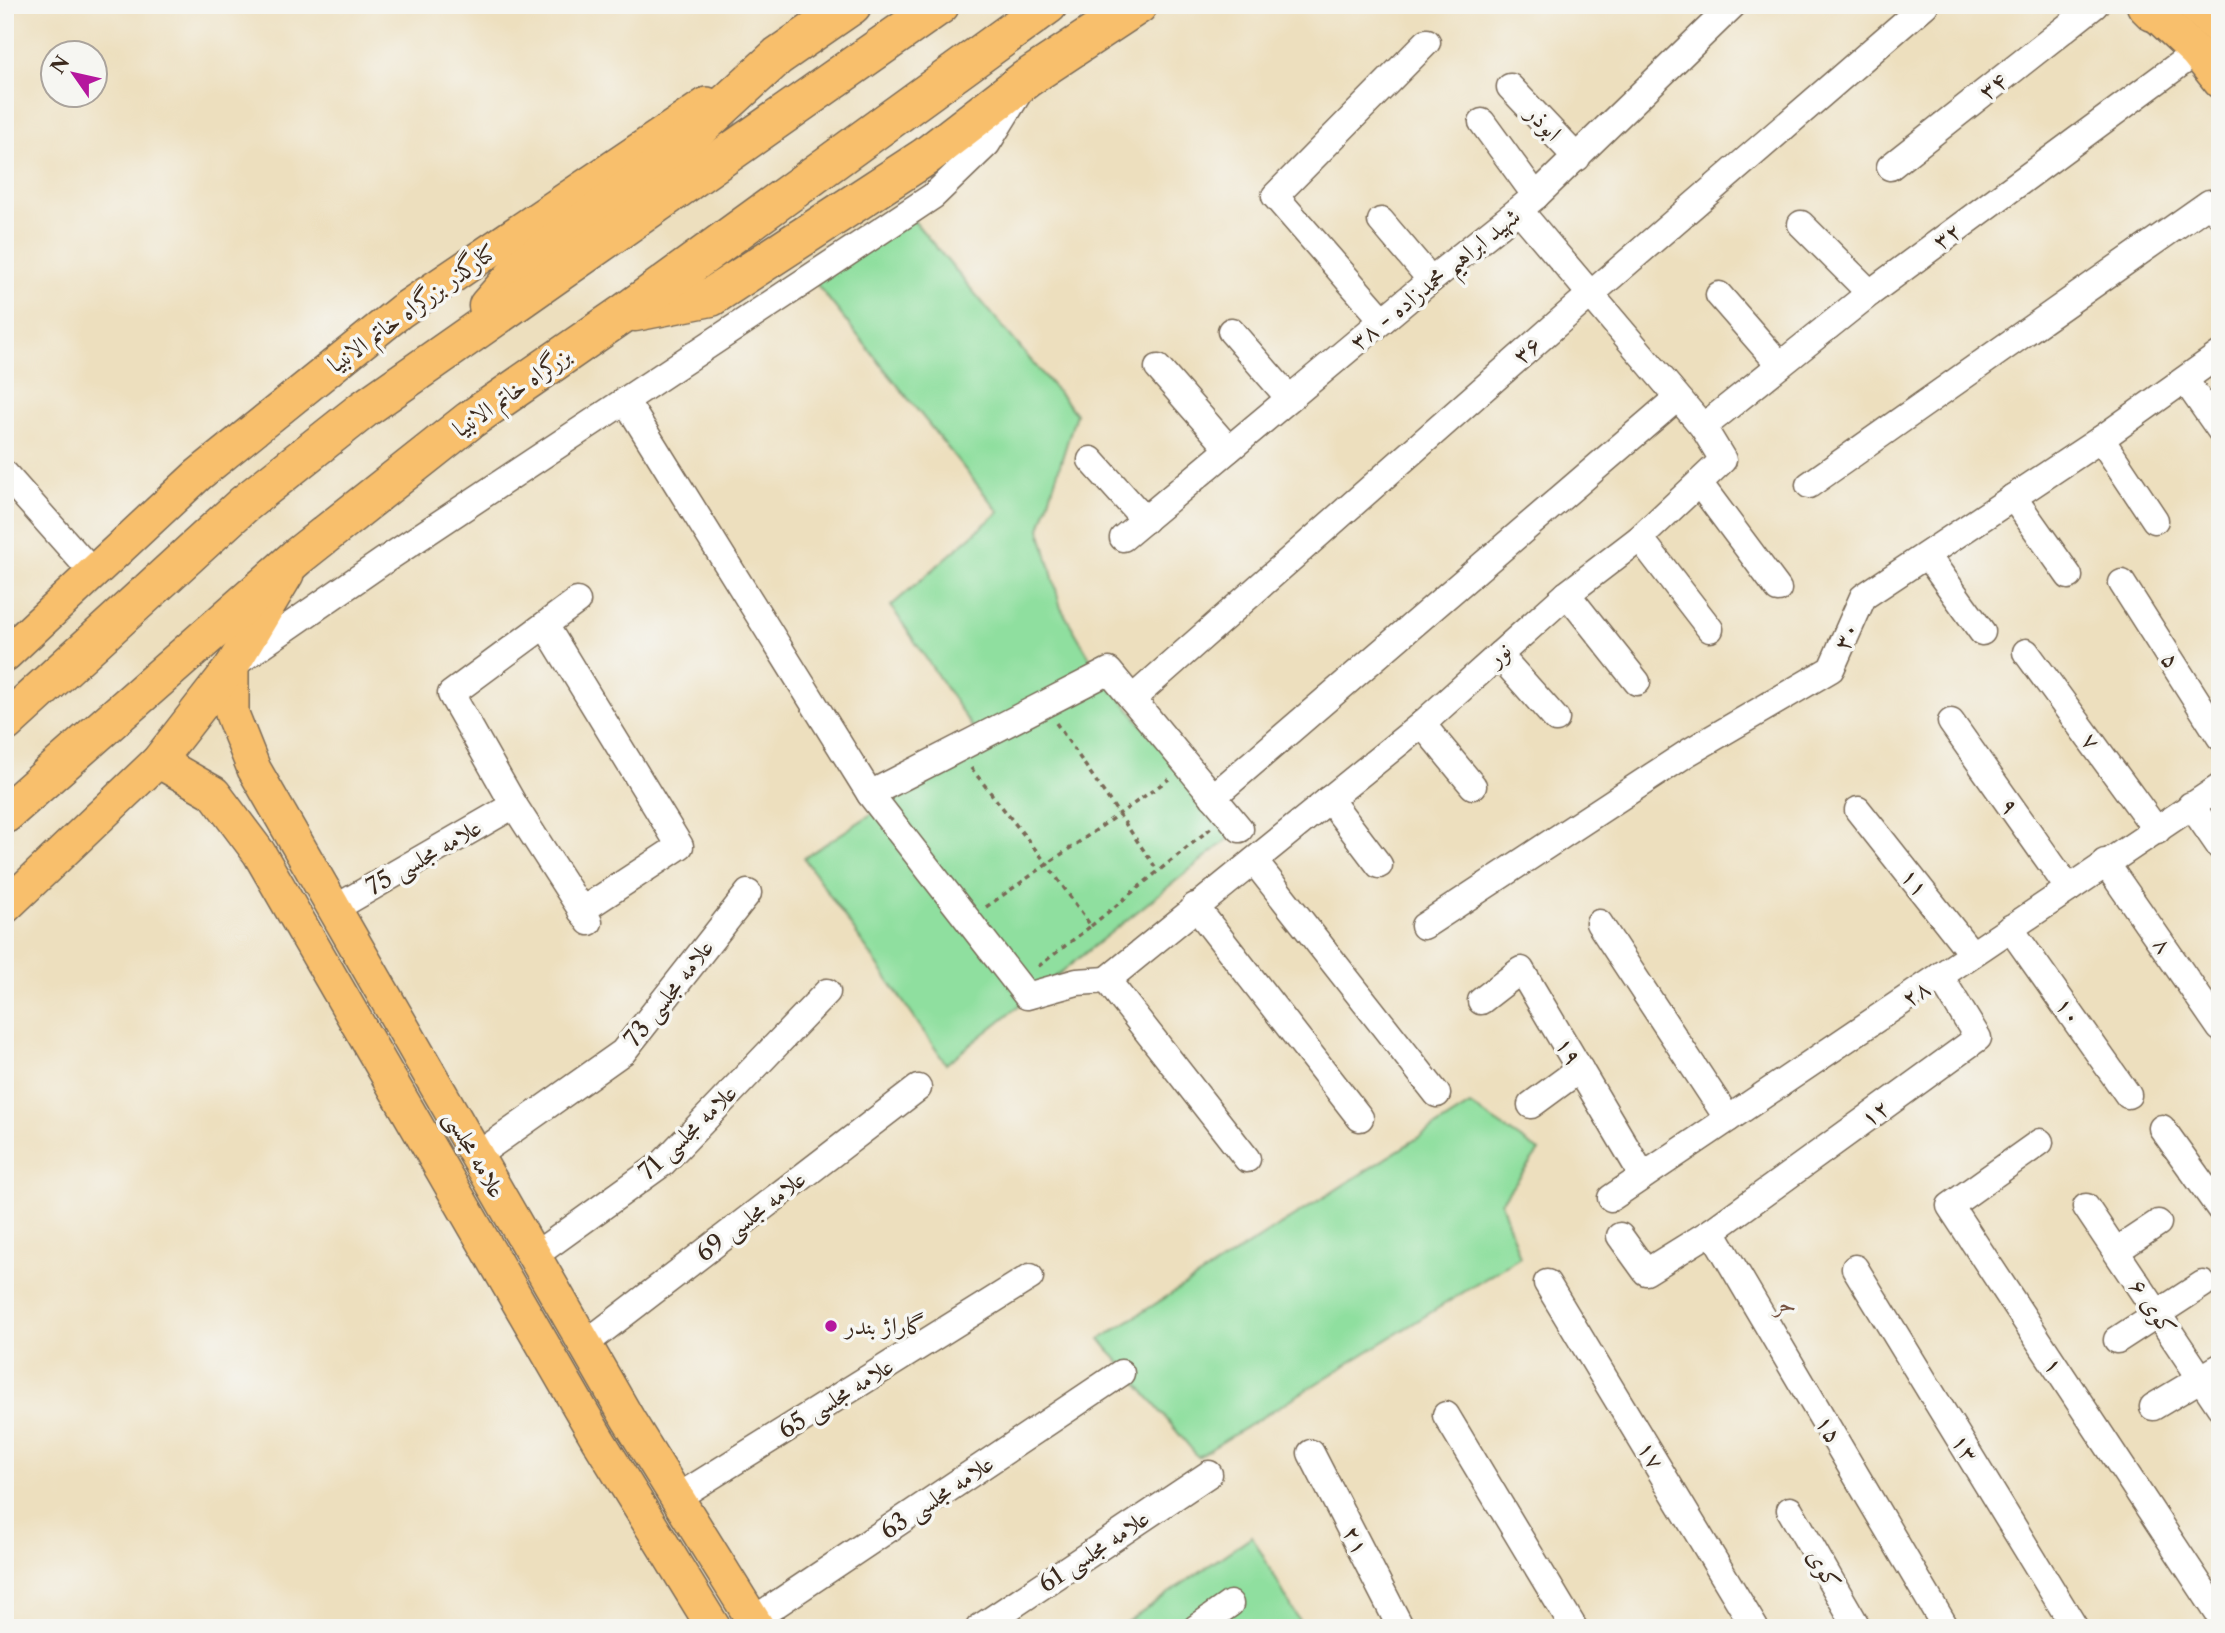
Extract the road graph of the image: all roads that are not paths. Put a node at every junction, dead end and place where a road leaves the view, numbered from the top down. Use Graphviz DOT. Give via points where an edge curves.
graph roads {
  1 [pos="852,5"];
  2 [pos="940,5"];
  3 [pos="1048,5"];
  4 [pos="1138,5"];
  5 [pos="1733,5"];
  6 [pos="1925,5"];
  7 [pos="2095,5"];
  8 [pos="2193,5"];
  9 [pos="2150,8"];
  10 [pos="2220,30"];
  11 [pos="1427,42"];
  12 [pos="2196,52"];
  13 [pos="778,56"];
  14 [pos="1026,79"];
  15 [pos="2220,82"];
  16 [pos="1510,88"];
  17 [pos="1482,122"];
  18 [pos="1577,158"];
  19 [pos="1891,167"];
  20 [pos="1528,203"];
  21 [pos="2220,215"];
  22 [pos="1381,221"];
  23 [pos="1801,224"];
  24 [pos="1431,279"];
  25 [pos="1870,293"];
  26 [pos="1590,294"];
  27 [pos="1719,295"];
  28 [pos="623,314"];
  29 [pos="1383,320"];
  30 [pos="1231,331"];
  31 [pos="2220,354"];
  32 [pos="445,355"];
  33 [pos="1780,365"];
  34 [pos="1158,368"];
  35 [pos="2185,380"];
  36 [pos="1289,398"];
  37 [pos="1677,398"];
  38 [pos="625,400"];
  39 [pos="1703,427"];
  40 [pos="2220,430"];
  41 [pos="2101,439"];
  42 [pos="1229,449"];
  43 [pos="1091,460"];
  44 [pos="5,474"];
  45 [pos="1699,483"];
  46 [pos="1809,485"];
  47 [pos="2013,497"];
  48 [pos="1145,520"];
  49 [pos="2155,520"];
  50 [pos="1123,538"];
  51 [pos="1640,538"];
  52 [pos="297,556"];
  53 [pos="1928,557"];
  54 [pos="93,573"];
  55 [pos="2069,576"];
  56 [pos="2122,583"];
  57 [pos="1778,589"];
  58 [pos="1567,594"];
  59 [pos="577,601"];
  60 [pos="545,625"];
  61 [pos="1710,629"];
  62 [pos="1982,632"];
  63 [pos="2026,652"];
  64 [pos="5,655"];
  65 [pos="77,655"];
  66 [pos="1499,655"];
  67 [pos="232,666"];
  68 [pos="1637,682"];
  69 [pos="1132,699"];
  70 [pos="5,706"];
  71 [pos="1556,719"];
  72 [pos="1951,722"];
  73 [pos="5,723"];
  74 [pos="1422,724"];
  75 [pos="2220,737"];
  76 [pos="158,761"];
  77 [pos="1473,786"];
  78 [pos="2220,788"];
  79 [pos="870,794"];
  80 [pos="1329,799"];
  81 [pos="2191,805"];
  82 [pos="514,806"];
  83 [pos="1858,810"];
  84 [pos="5,814"];
  85 [pos="2157,831"];
  86 [pos="2220,847"];
  87 [pos="305,859"];
  88 [pos="1254,861"];
  89 [pos="2105,862"];
  90 [pos="1379,865"];
  91 [pos="273,877"];
  92 [pos="2069,889"];
  93 [pos="748,892"];
  94 [pos="1195,906"];
  95 [pos="5,907"];
  96 [pos="334,909"];
  97 [pos="1599,923"];
  98 [pos="1424,926"];
  99 [pos="2010,928"];
  100 [pos="1972,954"];
  101 [pos="1940,976"];
  102 [pos="1107,980"];
  103 [pos="827,992"];
  104 [pos="1481,1001"];
  105 [pos="2220,1028"];
  106 [pos="1580,1069"];
  107 [pos="918,1088"];
  108 [pos="1437,1094"];
  109 [pos="2128,1095"];
  110 [pos="1531,1105"];
  111 [pos="1360,1118"];
  112 [pos="1728,1119"];
  113 [pos="2162,1128"];
  114 [pos="2040,1142"];
  115 [pos="476,1156"];
  116 [pos="1247,1159"];
  117 [pos="1643,1176"];
  118 [pos="1611,1198"];
  119 [pos="2086,1207"];
  120 [pos="2220,1209"];
  121 [pos="2158,1223"];
  122 [pos="1712,1231"];
  123 [pos="1620,1236"];
  124 [pos="2116,1251"];
  125 [pos="534,1256"];
  126 [pos="1856,1268"];
  127 [pos="1030,1277"];
  128 [pos="1547,1283"];
  129 [pos="2203,1284"];
  130 [pos="2158,1315"];
  131 [pos="2117,1340"];
  132 [pos="585,1344"];
  133 [pos="2211,1372"];
  134 [pos="1121,1373"];
  135 [pos="2153,1407"];
  136 [pos="2220,1407"];
  137 [pos="1446,1415"];
  138 [pos="628,1419"];
  139 [pos="597,1438"];
  140 [pos="1311,1453"];
  141 [pos="1209,1474"];
  142 [pos="678,1497"];
  143 [pos="1790,1510"];
  144 [pos="1230,1604"];
  145 [pos="2220,1616"];
  146 [pos="755,1624"];
  147 [pos="714,1628"];
  148 [pos="979,1628"];
  149 [pos="1196,1628"];
  150 [pos="1401,1628"];
  151 [pos="1574,1628"];
  152 [pos="1755,1628"];
  153 [pos="1858,1628"];
  154 [pos="1947,1628"];
  155 [pos="2075,1628"];
  1 -- 13 [label="highway, کنارگذر بزرگراه خاتم الانبیا"];
  2 -- 32 [label="highway"];
  3 -- 28 [label="highway, بزرگراه خاتم الانبیا"];
  4 -- 14 [label="highway"];
  5 -- 18 [label="street, شهید ابراهیم محمدزاده - ۳۸"];
  6 -- 26 [label="street, ۳۶"];
  7 -- 19 [label="street, ۳۴"];
  8 -- 10 [label="main road"];
  9 -- 12 [label="main road"];
  11 -- 29 [label="street" via="1275,196"];
  12 -- 15 [label="main road"];
  12 -- 25 [label="street, ۳۲"];
  13 -- 32 [label="highway" via="656,167 524,265"];
  13 -- 54 [label="main road, کنارگذر بزرگراه خاتم الانبیا" via="401,312 198,475"];
  14 -- 28 [label="highway" via="925,157 711,297"];
  14 -- 38 [label="street" via="987,144 933,196"];
  16 -- 18 [label="street, ابوذر"];
  17 -- 20 [label="street, نور"];
  18 -- 20 [label="street, شهید ابراهیم محمدزاده - ۳۸"];
  20 -- 24 [label="street, شهید ابراهیم محمدزاده - ۳۸"];
  20 -- 26 [label="street, نور"];
  21 -- 46 [label="street" via="2208,202"];
  22 -- 24 [label="street"];
  23 -- 25 [label="street"];
  24 -- 29 [label="street, شهید ابراهیم محمدزاده - ۳۸"];
  25 -- 33 [label="street, ۳۲"];
  26 -- 37 [label="street, نور"];
  26 -- 69 [label="street, ۳۶"];
  27 -- 33 [label="street"];
  28 -- 52 [label="highway, بزرگراه خاتم الانبیا" via="470,420"];
  29 -- 36 [label="street, شهید ابراهیم محمدزاده - ۳۸"];
  30 -- 36 [label="street"];
  31 -- 35 [label="street, ۳۰"];
  32 -- 65 [label="highway" via="363,409 243,505"];
  33 -- 39 [label="street, ۳۲"];
  34 -- 42 [label="street"];
  35 -- 40 [label="street"];
  35 -- 41 [label="street, ۳۰"];
  36 -- 42 [label="street, شهید ابراهیم محمدزاده - ۳۸"];
  37 -- 39 [label="street, نور"];
  37 -- 69 [label="street" via="1227,814"];
  38 -- 67 [label="street"];
  38 -- 79 [label="street"];
  39 -- 45 [label="street, نور" via="1723,460"];
  41 -- 47 [label="street, ۳۰"];
  41 -- 49 [label="street"];
  42 -- 48 [label="street, شهید ابراهیم محمدزاده - ۳۸"];
  43 -- 48 [label="street"];
  44 -- 54 [label="street"];
  45 -- 51 [label="street, نور"];
  45 -- 57 [label="street"];
  47 -- 53 [label="street, ۳۰"];
  47 -- 55 [label="street"];
  48 -- 50 [label="street, شهید ابراهیم محمدزاده - ۳۸"];
  51 -- 58 [label="street, نور"];
  51 -- 61 [label="street"];
  52 -- 67 [label="main road"];
  52 -- 84 [label="highway, بزرگراه خاتم الانبیا"];
  53 -- 62 [label="street"];
  53 -- 98 [label="street, ۳۰" via="1863,597 1831,668 1689,752"];
  54 -- 64 [label="main road, کنارگذر بزرگراه خاتم الانبیا"];
  56 -- 75 [label="street, ۵"];
  58 -- 66 [label="street, نور"];
  58 -- 68 [label="street"];
  59 -- 60 [label="street"];
  60 -- 82 [label="street" via="451,694"];
  60 -- 82 [label="street" via="680,846 585,917"];
  63 -- 85 [label="street, ۷"];
  65 -- 70 [label="highway"];
  65 -- 73 [label="highway"];
  66 -- 71 [label="street"];
  66 -- 74 [label="street, نور"];
  67 -- 76 [label="main road"];
  67 -- 87 [label="main road, علامه مجلسی" via="232,713 254,769"];
  69 -- 79 [label="street" via="1109,671"];
  72 -- 92 [label="street, ۹"];
  74 -- 77 [label="street"];
  74 -- 80 [label="street, نور"];
  76 -- 91 [label="main road, علامه مجلسی" via="214,793"];
  76 -- 95 [label="main road"];
  78 -- 81 [label="street, ۲۸"];
  79 -- 102 [label="street" via="1027,996 1077,982"];
  80 -- 88 [label="street, نور"];
  80 -- 90 [label="street"];
  81 -- 85 [label="street, ۲۸"];
  81 -- 86 [label="street"];
  82 -- 96 [label="street, علامه مجلسی 75"];
  83 -- 100 [label="street, ۱۱"];
  85 -- 89 [label="street, ۲۸"];
  87 -- 91 [label="main road" via="287,853 279,857"];
  87 -- 96 [label="main road, علامه مجلسی"];
  88 -- 94 [label="street, نور"];
  88 -- 108 [label="street"];
  89 -- 92 [label="street, ۲۸"];
  89 -- 105 [label="street, ۸"];
  91 -- 139 [label="main road, علامه مجلسی"];
  92 -- 99 [label="street, ۲۸"];
  93 -- 115 [label="street, علامه مجلسی 73" via="623,1052"];
  94 -- 102 [label="street, نور"];
  94 -- 111 [label="street"];
  96 -- 115 [label="main road, علامه مجلسی"];
  97 -- 112 [label="street"];
  99 -- 100 [label="street, ۲۸"];
  99 -- 109 [label="street, ۱۰"];
  100 -- 101 [label="street, ۲۸"];
  101 -- 112 [label="street, ۲۸"];
  101 -- 122 [label="street, ۱۲" via="1979,1038"];
  102 -- 116 [label="street"];
  103 -- 125 [label="street, علامه مجلسی 71" via="663,1163"];
  104 -- 106 [label="street, ۱۹" via="1521,970"];
  106 -- 110 [label="street"];
  106 -- 117 [label="street, ۱۹"];
  107 -- 132 [label="street, علامه مجلسی 69"];
  112 -- 117 [label="street, ۲۸"];
  113 -- 120 [label="street"];
  114 -- 145 [label="street, ۱" via="1950,1206"];
  115 -- 125 [label="main road, علامه مجلسی"];
  117 -- 118 [label="street, ۲۸"];
  119 -- 124 [label="street, کوی ۶"];
  121 -- 124 [label="street"];
  122 -- 123 [label="street" via="1646,1272"];
  122 -- 154 [label="street, ۱۵"];
  124 -- 130 [label="street, کوی ۶"];
  125 -- 132 [label="main road, علامه مجلسی"];
  126 -- 155 [label="street, ۱۳"];
  127 -- 142 [label="street, علامه مجلسی 65"];
  128 -- 152 [label="street, ۱۷"];
  129 -- 130 [label="street"];
  130 -- 131 [label="street"];
  130 -- 133 [label="street, کوی ۶"];
  132 -- 138 [label="main road, علامه مجلسی"];
  133 -- 135 [label="street"];
  133 -- 136 [label="street, کوی ۶"];
  134 -- 146 [label="street, علامه مجلسی 63"];
  137 -- 151 [label="street"];
  138 -- 139 [label="main road"];
  138 -- 142 [label="main road, علامه مجلسی"];
  139 -- 147 [label="main road, علامه مجلسی"];
  140 -- 150 [label="street, ۲۱"];
  141 -- 148 [label="street, علامه مجلسی 61"];
  142 -- 146 [label="main road, علامه مجلسی"];
  143 -- 153 [label="street, کوی"];
  144 -- 149 [label="street"];
}
